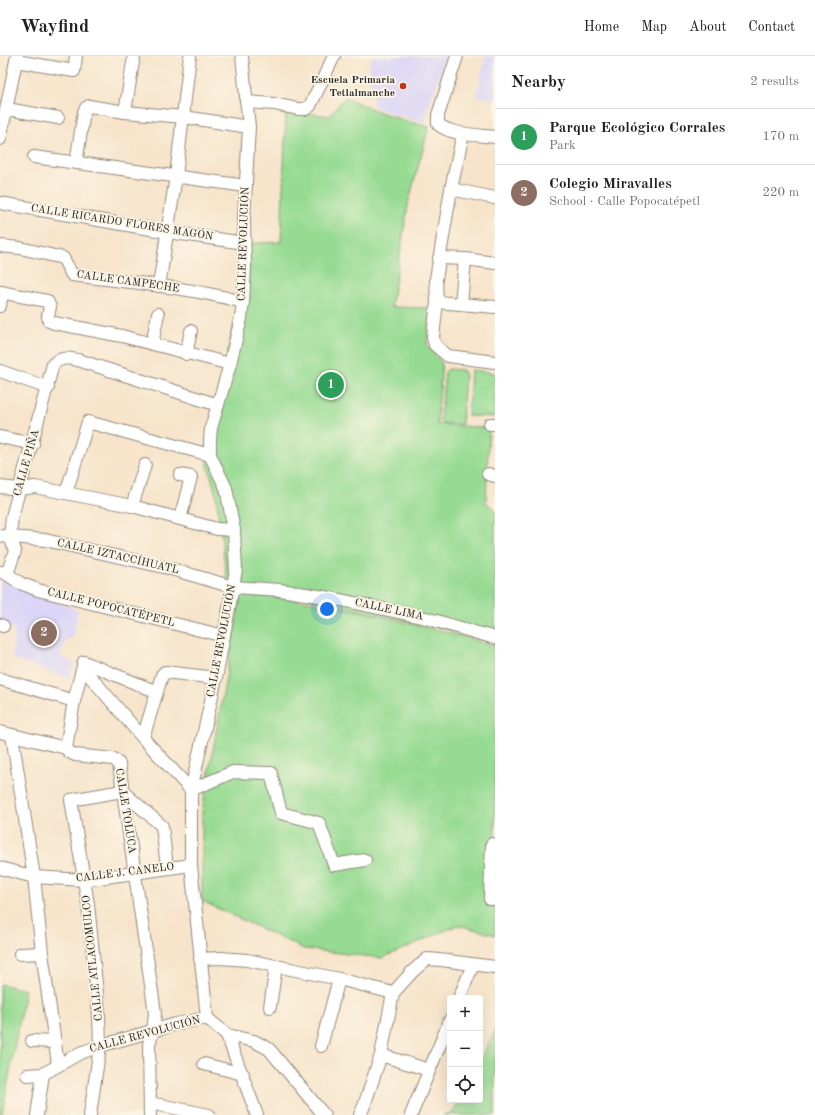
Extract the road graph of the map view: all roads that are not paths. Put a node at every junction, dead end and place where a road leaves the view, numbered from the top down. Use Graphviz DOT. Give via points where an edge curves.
graph roads {
  1 [pos="76,56"];
  2 [pos="134,56"];
  3 [pos="190,56"];
  4 [pos="242,56"];
  5 [pos="334,56"];
  6 [pos="457,56"];
  7 [pos="16,58"];
  8 [pos="246,102"];
  9 [pos="7,108"];
  10 [pos="126,112"];
  11 [pos="184,117"];
  12 [pos="58,118"];
  13 [pos="249,127"];
  14 [pos="463,134"];
  15 [pos="495,137"];
  16 [pos="0,139"];
  17 [pos="34,157"];
  18 [pos="76,163"];
  19 [pos="176,176"];
  20 [pos="246,186"];
  21 [pos="451,189"];
  22 [pos="495,198"];
  23 [pos="0,204"];
  24 [pos="168,232"];
  25 [pos="244,243"];
  26 [pos="0,246"];
  27 [pos="439,258"];
  28 [pos="465,259"];
  29 [pos="495,263"];
  30 [pos="159,286"];
  31 [pos="1,292"];
  32 [pos="243,302"];
  33 [pos="437,302"];
  34 [pos="460,304"];
  35 [pos="0,306"];
  36 [pos="495,307"];
  37 [pos="158,314"];
  38 [pos="191,331"];
  39 [pos="152,344"];
  40 [pos="186,354"];
  41 [pos="495,362"];
  42 [pos="230,364"];
  43 [pos="0,371"];
  44 [pos="48,388"];
  45 [pos="218,405"];
  46 [pos="0,437"];
  47 [pos="33,444"];
  48 [pos="210,456"];
  49 [pos="145,465"];
  50 [pos="180,475"];
  51 [pos="0,487"];
  52 [pos="19,489"];
  53 [pos="66,494"];
  54 [pos="132,506"];
  55 [pos="180,519"];
  56 [pos="234,530"];
  57 [pos="5,536"];
  58 [pos="4,573"];
  59 [pos="233,587"];
  60 [pos="224,636"];
  61 [pos="495,638"];
  62 [pos="84,662"];
  63 [pos="216,678"];
  64 [pos="0,679"];
  65 [pos="157,692"];
  66 [pos="74,701"];
  67 [pos="6,733"];
  68 [pos="143,738"];
  69 [pos="66,748"];
  70 [pos="191,790"];
  71 [pos="122,791"];
  72 [pos="492,844"];
  73 [pos="366,860"];
  74 [pos="191,865"];
  75 [pos="0,868"];
  76 [pos="167,868"];
  77 [pos="135,872"];
  78 [pos="34,877"];
  79 [pos="493,879"];
  80 [pos="84,880"];
  81 [pos="495,899"];
  82 [pos="42,953"];
  83 [pos="20,954"];
  84 [pos="200,959"];
  85 [pos="473,965"];
  86 [pos="276,966"];
  87 [pos="495,967"];
  88 [pos="338,979"];
  89 [pos="393,993"];
  90 [pos="460,995"];
  91 [pos="270,1007"];
  92 [pos="207,1018"];
  93 [pos="447,1027"];
  94 [pos="153,1031"];
  95 [pos="227,1035"];
  96 [pos="32,1041"];
  97 [pos="55,1042"];
  98 [pos="100,1046"];
  99 [pos="321,1046"];
  100 [pos="381,1054"];
  101 [pos="58,1064"];
  102 [pos="204,1064"];
  103 [pos="429,1070"];
  104 [pos="42,1074"];
  105 [pos="242,1074"];
  106 [pos="27,1075"];
  107 [pos="150,1103"];
  108 [pos="37,1115"];
  109 [pos="90,1115"];
  110 [pos="150,1115"];
  111 [pos="209,1115"];
  112 [pos="258,1115"];
  113 [pos="324,1115"];
  114 [pos="360,1115"];
  115 [pos="411,1115"];
  1 -- 7 [label="street" via="74,71"];
  2 -- 10 [label="street"];
  3 -- 11 [label="street"];
  4 -- 8 [label="street, CALLE REVOLUCIÓN"];
  5 -- 8 [label="street" via="310,106 298,109"];
  6 -- 14 [label="street" via="437,120 442,127"];
  7 -- 9 [label="street"];
  8 -- 13 [label="street, CALLE REVOLUCIÓN"];
  9 -- 12 [label="street"];
  9 -- 16 [label="street"];
  10 -- 11 [label="street"];
  10 -- 18 [label="street" via="89,106 86,108"];
  11 -- 13 [label="street"];
  11 -- 19 [label="street"];
  13 -- 20 [label="street, CALLE REVOLUCIÓN"];
  14 -- 15 [label="street"];
  14 -- 21 [label="street"];
  17 -- 18 [label="street"];
  18 -- 19 [label="street"];
  19 -- 20 [label="street"];
  19 -- 24 [label="street"];
  20 -- 25 [label="street, CALLE REVOLUCIÓN"];
  21 -- 22 [label="street"];
  21 -- 27 [label="street"];
  23 -- 24 [label="street, CALLE RICARDO FLORES MAGÓN"];
  24 -- 25 [label="street, CALLE RICARDO FLORES MAGÓN"];
  24 -- 30 [label="street"];
  25 -- 32 [label="street, CALLE REVOLUCIÓN"];
  26 -- 30 [label="street, CALLE CAMPECHE" via="63,258 72,275"];
  27 -- 28 [label="street"];
  27 -- 33 [label="street" via="436,279"];
  28 -- 29 [label="street"];
  28 -- 34 [label="street"];
  30 -- 32 [label="street, CALLE CAMPECHE" via="218,295"];
  31 -- 35 [label="street"];
  31 -- 39 [label="street" via="46,301 50,307 49,320 54,323"];
  32 -- 42 [label="street, CALLE REVOLUCIÓN"];
  33 -- 34 [label="street"];
  33 -- 41 [label="street" via="432,337 435,345 448,356"];
  34 -- 36 [label="street"];
  37 -- 39 [label="street"];
  38 -- 40 [label="street"];
  39 -- 40 [label="street"];
  40 -- 42 [label="street"];
  42 -- 45 [label="street, CALLE REVOLUCIÓN"];
  43 -- 44 [label="street"];
  44 -- 45 [label="street, CALLE PIÑA" via="54,364 65,358"];
  44 -- 47 [label="street, CALLE PIÑA"];
  45 -- 48 [label="street, CALLE REVOLUCIÓN" via="211,428"];
  46 -- 47 [label="street"];
  47 -- 52 [label="street, CALLE PIÑA"];
  48 -- 53 [label="street" via="88,422"];
  48 -- 56 [label="street, CALLE REVOLUCIÓN" via="226,488"];
  49 -- 54 [label="street"];
  50 -- 55 [label="street" via="191,478"];
  51 -- 52 [label="street"];
  52 -- 53 [label="street" via="35,487"];
  52 -- 57 [label="street, CALLE PIÑA"];
  53 -- 54 [label="street"];
  54 -- 55 [label="street"];
  55 -- 56 [label="street" via="217,529"];
  56 -- 59 [label="street, CALLE REVOLUCIÓN" via="236,570"];
  57 -- 58 [label="street, CALLE PIÑA" via="15,551"];
  57 -- 59 [label="street, CALLE IZTACCÍHUATL" via="45,540 168,568"];
  58 -- 60 [label="street, CALLE POPOCATÉPETL" via="38,590"];
  59 -- 60 [label="street, CALLE REVOLUCIÓN"];
  59 -- 61 [label="street, CALLE LIMA" via="280,590 331,598 426,618"];
  60 -- 63 [label="street, CALLE REVOLUCIÓN"];
  62 -- 65 [label="street"];
  62 -- 66 [label="street"];
  62 -- 68 [label="street" via="89,676"];
  63 -- 65 [label="street" via="165,672"];
  63 -- 70 [label="street, CALLE REVOLUCIÓN"];
  64 -- 66 [label="street"];
  65 -- 68 [label="street"];
  66 -- 69 [label="street"];
  67 -- 69 [label="street, CALLE TOLUCA"];
  67 -- 78 [label="street"];
  68 -- 70 [label="street"];
  69 -- 71 [label="street, CALLE TOLUCA" via="68,752 76,755 114,759 119,764"];
  70 -- 73 [label="street" via="233,772 271,773 281,813 319,823 334,865"];
  70 -- 74 [label="street, CALLE REVOLUCIÓN"];
  71 -- 76 [label="street" via="162,826"];
  71 -- 77 [label="street, CALLE TOLUCA"];
  71 -- 80 [label="street, CALLE ATLACOMULCO" via="71,800"];
  72 -- 79 [label="street"];
  74 -- 76 [label="street, CALLE J. CANELO"];
  74 -- 84 [label="street, CALLE REVOLUCIÓN"];
  75 -- 78 [label="street, CALLE J. CANELO"];
  76 -- 77 [label="street, CALLE J. CANELO"];
  77 -- 80 [label="street, CALLE J. CANELO"];
  77 -- 94 [label="street, CALLE TOLUCA" via="155,1013"];
  78 -- 80 [label="street, CALLE J. CANELO"];
  78 -- 82 [label="street"];
  79 -- 81 [label="street" via="490,898"];
  80 -- 98 [label="street, CALLE ATLACOMULCO" via="99,1014"];
  82 -- 83 [label="street"];
  82 -- 97 [label="street"];
  84 -- 86 [label="street" via="247,960"];
  84 -- 92 [label="street, CALLE REVOLUCIÓN"];
  85 -- 87 [label="street"];
  85 -- 89 [label="street" via="427,959"];
  85 -- 90 [label="street"];
  86 -- 88 [label="street"];
  86 -- 91 [label="street"];
  88 -- 89 [label="street"];
  88 -- 99 [label="street"];
  89 -- 100 [label="street"];
  92 -- 94 [label="street, CALLE REVOLUCIÓN"];
  92 -- 95 [label="street"];
  93 -- 103 [label="street"];
  94 -- 98 [label="street, CALLE REVOLUCIÓN"];
  94 -- 107 [label="street, CALLE TOLUCA" via="148,1044"];
  95 -- 105 [label="street"];
  95 -- 113 [label="street" via="254,1041 269,1049"];
  96 -- 97 [label="street"];
  97 -- 101 [label="street"];
  98 -- 101 [label="street, CALLE REVOLUCIÓN"];
  98 -- 109 [label="street, CALLE ATLACOMULCO"];
  100 -- 103 [label="street"];
  100 -- 114 [label="street"];
  101 -- 104 [label="street, CALLE REVOLUCIÓN"];
  102 -- 105 [label="street"];
  103 -- 115 [label="street"];
  104 -- 106 [label="street"];
  104 -- 108 [label="street"];
  105 -- 112 [label="street"];
  107 -- 110 [label="street, CALLE TOLUCA"];
  107 -- 111 [label="street"];
}
